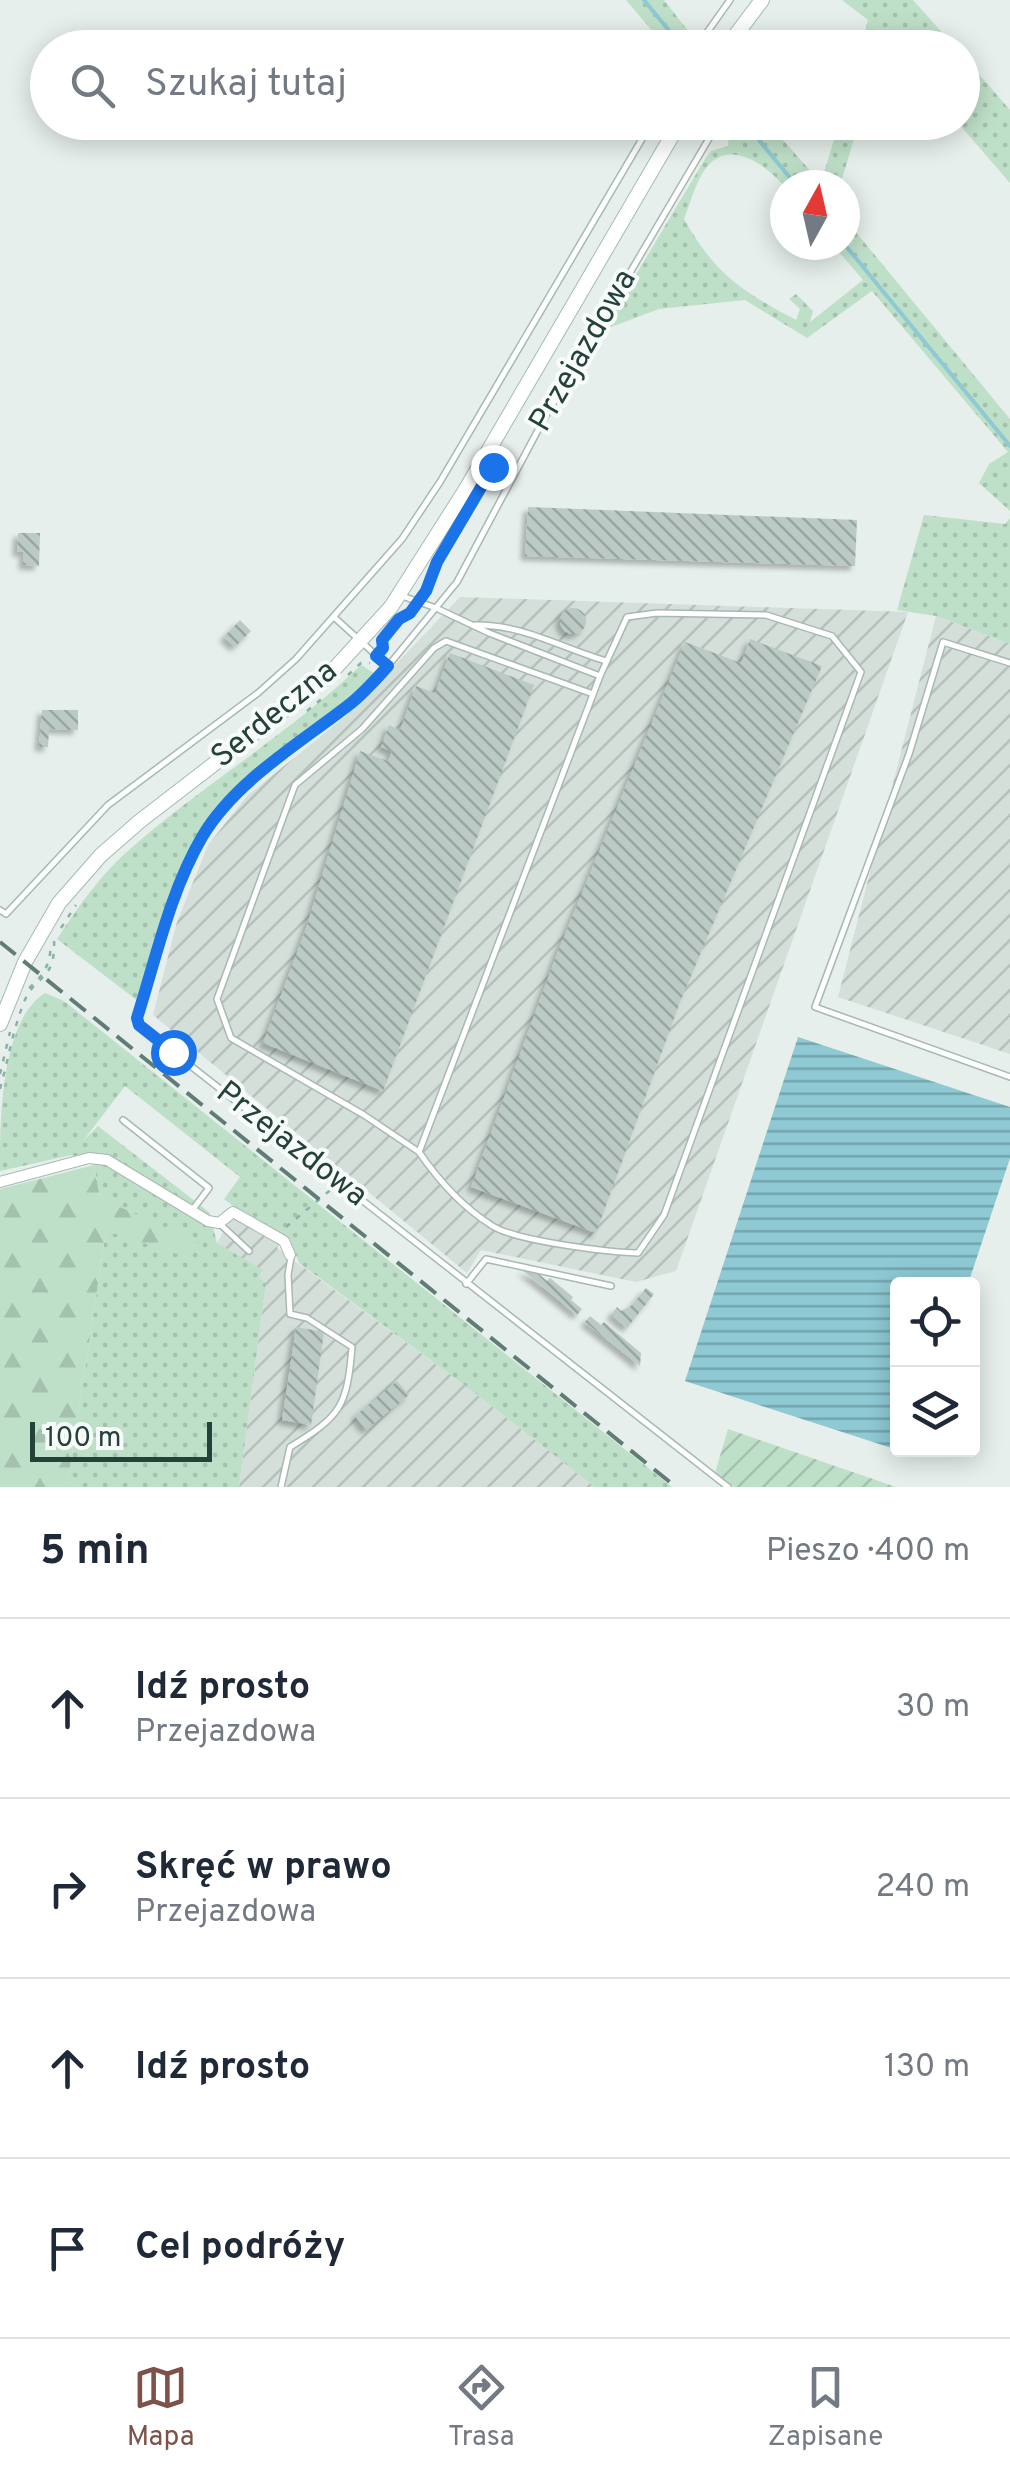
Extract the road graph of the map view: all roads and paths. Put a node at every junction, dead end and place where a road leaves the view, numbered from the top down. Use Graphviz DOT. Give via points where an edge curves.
graph roads {
  1 [pos="730,0"];
  2 [pos="762,0"];
  3 [pos="709,30"];
  4 [pos="740,30"];
  5 [pos="641,140"];
  6 [pos="670,140"];
  7 [pos="708,140"];
  8 [pos="445,548"];
  9 [pos="399,595"];
  10 [pos="418,602"];
  11 [pos="436,608"];
  12 [pos="334,617"];
  13 [pos="474,625"];
  14 [pos="361,642"];
  15 [pos="376,656"];
  16 [pos="606,660"];
  17 [pos="1010,663"];
  18 [pos="388,666"];
  19 [pos="600,676"];
  20 [pos="341,682"];
  21 [pos="331,691"];
  22 [pos="593,694"];
  23 [pos="306,711"];
  24 [pos="80,899"];
  25 [pos="0,910"];
  26 [pos="0,1024"];
  27 [pos="1010,1076"];
  28 [pos="0,1089"];
  29 [pos="123,1120"];
  30 [pos="419,1152"];
  31 [pos="0,1182"];
  32 [pos="339,1183"];
  33 [pos="192,1211"];
  34 [pos="219,1223"];
  35 [pos="275,1236"];
  36 [pos="249,1250"];
  37 [pos="290,1254"];
  38 [pos="466,1284"];
  39 [pos="612,1286"];
  40 [pos="281,1487"];
  41 [pos="728,1487"];
  1 -- 3 [label="lane"];
  2 -- 4 [label="street"];
  5 -- 12 [label="lane" via="440,482 402,540"];
  6 -- 9 [label="street, Serdeczna"];
  7 -- 11 [label="lane, Przejazdowa" via="457,582"];
  8 -- 10 [label="path"];
  9 -- 10 [label="lane"];
  9 -- 14 [label="street, Serdeczna"];
  10 -- 11 [label="lane"];
  10 -- 15 [label="path" via="382,640"];
  11 -- 13 [label="lane"];
  11 -- 18 [label="lane, Przejazdowa"];
  12 -- 14 [label="lane"];
  12 -- 25 [label="lane" via="258,693 108,804 6,914"];
  13 -- 16 [label="lane" via="546,638"];
  13 -- 19 [label="lane"];
  14 -- 15 [label="lane"];
  14 -- 26 [label="street, Serdeczna" via="327,678 101,855 59,903"];
  15 -- 18 [label="lane"];
  15 -- 20 [label="path"];
  16 -- 19 [label="lane"];
  16 -- 30 [label="lane" via="627,618 716,612 766,615 832,636 861,672 664,1215 638,1253 598,1252 494,1228 444,1187"];
  17 -- 27 [label="lane" via="943,642 910,754 816,1007"];
  18 -- 32 [label="lane, Przejazdowa" via="232,799 202,835 137,1018"];
  19 -- 22 [label="lane"];
  21 -- 23 [label="path"];
  22 -- 30 [label="lane"];
  22 -- 30 [label="lane" via="446,641 362,729 295,786 217,1000 231,1038"];
  24 -- 28 [label="path" via="54,938 50,971 24,1002"];
  29 -- 33 [label="lane" via="208,1188"];
  31 -- 33 [label="street" via="89,1158 107,1160"];
  32 -- 35 [label="path"];
  32 -- 38 [label="lane, Przejazdowa"];
  33 -- 34 [label="street"];
  34 -- 35 [label="street" via="232,1212"];
  34 -- 36 [label="lane"];
  35 -- 37 [label="street"];
  37 -- 40 [label="lane" via="290,1314 352,1347 348,1393 324,1426 290,1448"];
  38 -- 39 [label="lane" via="486,1259"];
  38 -- 41 [label="lane, Przejazdowa"];
}
